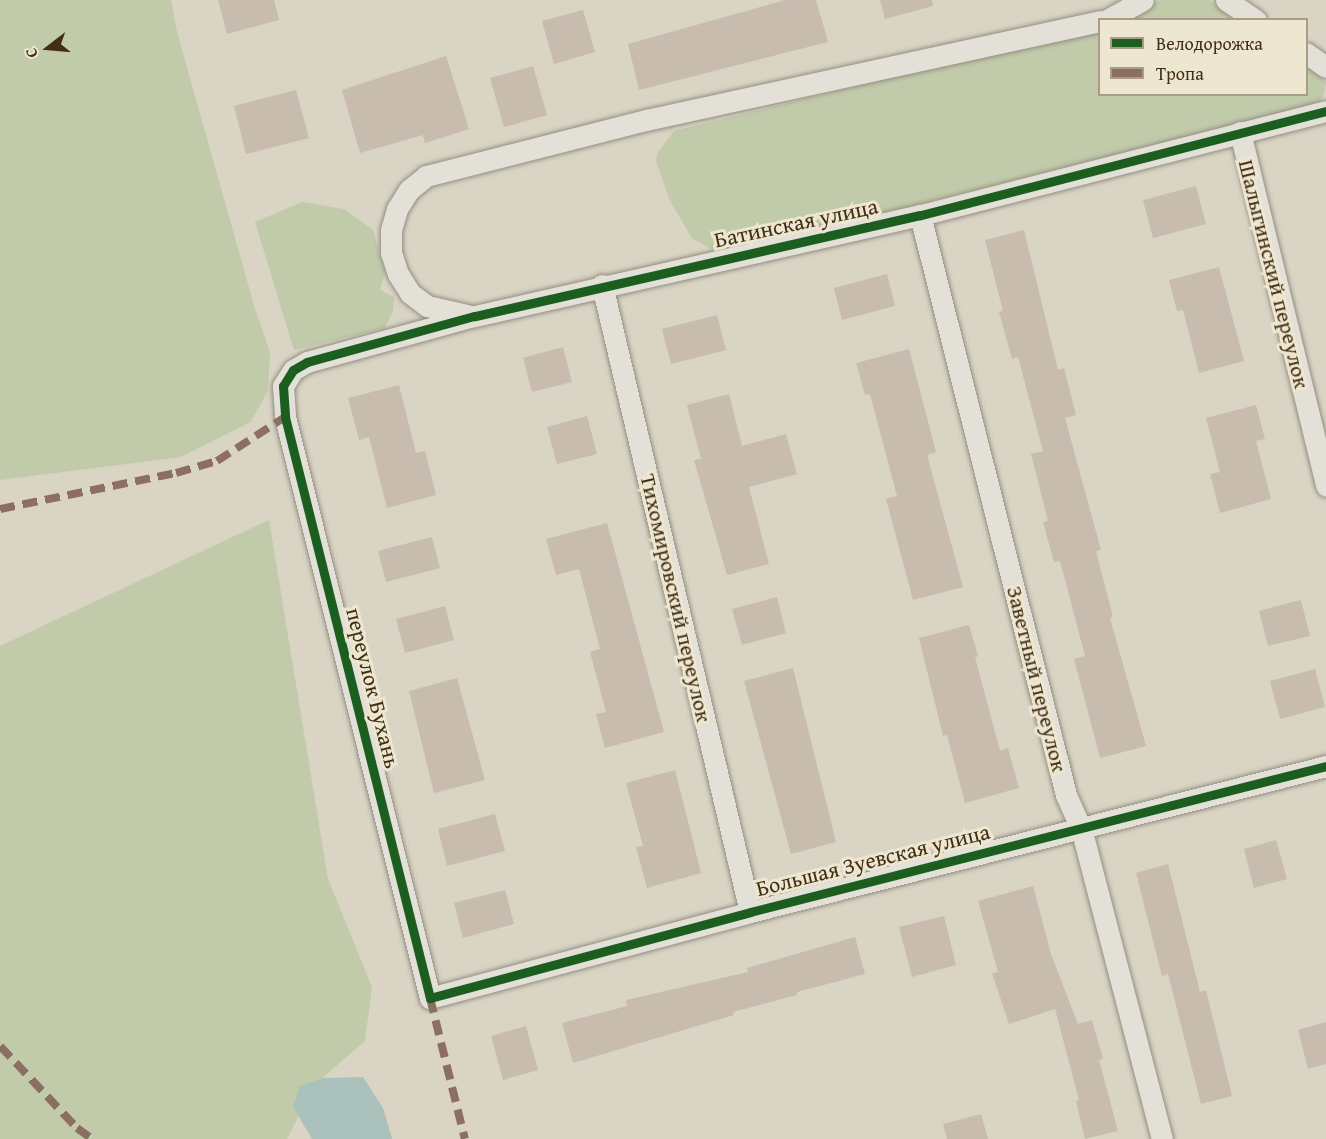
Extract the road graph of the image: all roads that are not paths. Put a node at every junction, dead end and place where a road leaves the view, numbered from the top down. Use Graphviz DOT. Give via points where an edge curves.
graph roads {
  1 [pos="1143,0"];
  2 [pos="1226,0"];
  3 [pos="1111,18"];
  4 [pos="1253,18"];
  5 [pos="1098,21"];
  6 [pos="1308,55"];
  7 [pos="1326,66"];
  8 [pos="1326,111"];
  9 [pos="1240,132"];
  10 [pos="920,215"];
  11 [pos="602,285"];
  12 [pos="474,316"];
  13 [pos="283,386"];
  14 [pos="1326,486"];
  15 [pos="1326,766"];
  16 [pos="1081,828"];
  17 [pos="750,912"];
  18 [pos="430,998"];
  19 [pos="1162,1139"];
  1 -- 3 [label="street"];
  2 -- 4 [label="street"];
  5 -- 12 [label="street, Батинская улица" via="646,120 426,176 409,190 397,209 391,230 391,253 398,274 410,292 427,306"];
  6 -- 7 [label="street"];
  8 -- 9 [label="street, Батинская улица"];
  9 -- 10 [label="street, Батинская улица"];
  9 -- 14 [label="street, Шалыгинский переулок"];
  10 -- 11 [label="street, Батинская улица"];
  10 -- 16 [label="street, Заветный переулок" via="1066,795"];
  11 -- 12 [label="street, Батинская улица"];
  11 -- 17 [label="street, Тихомировский переулок"];
  12 -- 13 [label="street, Батинская улица" via="307,362 293,370"];
  13 -- 18 [label="street, переулок Бухань" via="285,417"];
  15 -- 16 [label="street, Большая Зуевская улица"];
  16 -- 17 [label="street, Большая Зуевская улица"];
  16 -- 19 [label="street, Заветный переулок"];
  17 -- 18 [label="street, Большая Зуевская улица"];
}
